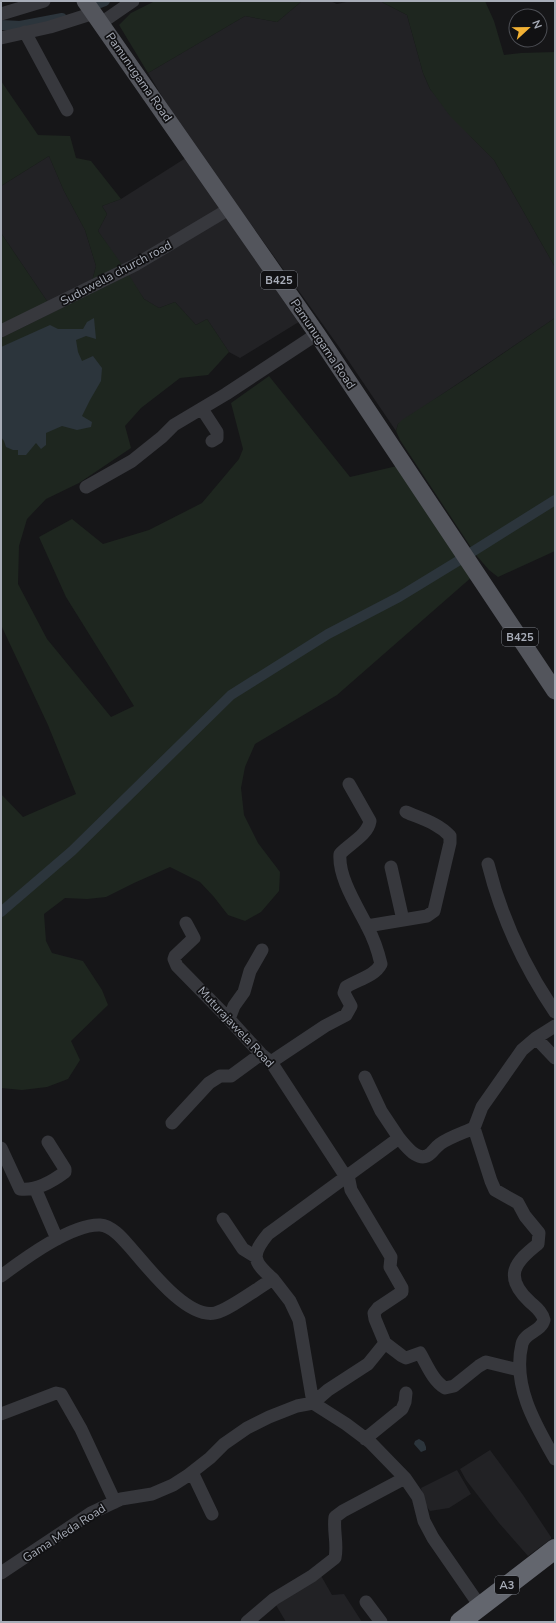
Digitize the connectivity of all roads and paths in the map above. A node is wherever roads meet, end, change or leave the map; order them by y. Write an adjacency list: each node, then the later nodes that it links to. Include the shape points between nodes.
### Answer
1 (44, 1): 4 (street)
2 (133, 1): 3 (street)
3 (93, 12): 5 (street); 8 (main road, Pamunugama Road / B425)
4 (1, 14)
5 (25, 32): 6 (street); 7 (street)
6 (1, 38)
7 (67, 110)
8 (230, 209): 9 (street, Suduwella church road, via 136,265); 10 (main road, Pamunugama Road / B425)
9 (1, 331)
10 (317, 334): 11 (street); 14 (main road, Pamunugama Road / B425, via 469,563)
11 (202, 409): 12 (street, via 217,432 217,438); 13 (street, via 174,425 132,460)
12 (212, 441)
13 (86, 487)
14 (552, 680)
15 (348, 784): 21 (street, via 370,820 369,826 340,854 340,862 344,878)
16 (406, 812): 19 (street, via 431,822 444,830 450,839 434,911 427,916)
17 (488, 864): 23 (street, via 506,918 526,963)
18 (392, 867): 19 (street)
19 (403, 920): 21 (street)
20 (186, 924): 24 (street, Muturajawela Road, via 194,938 175,956 177,966)
21 (367, 926): 27 (street, via 380,964 370,975 346,986 344,993 351,1006 350,1010 346,1015)
22 (262, 950): 24 (street)
23 (555, 1012)
24 (229, 1019): 27 (street, Muturajawela Road)
25 (555, 1026): 26 (street)
26 (536, 1038): 28 (street); 31 (street, via 522,1050 482,1106)
27 (266, 1058): 30 (street, via 231,1076 220,1076 209,1083); 35 (street, Muturajawela Road)
28 (555, 1058)
29 (365, 1077): 32 (street, via 381,1111)
30 (172, 1123)
31 (474, 1128): 32 (street, via 445,1141 431,1154 421,1157 414,1154); 43 (street, via 490,1181 496,1190 518,1203 539,1233 538,1244 516,1264 514,1272 518,1287 540,1311 544,1320 540,1327 522,1342)
32 (399, 1138): 35 (street)
33 (48, 1142): 36 (street, via 65,1172)
34 (1, 1148): 36 (street, via 20,1189)
35 (347, 1176): 39 (street, via 268,1234 258,1246); 42 (street, Muturajawela Road, via 351,1190 391,1257 390,1267 402,1288 402,1292 374,1313)
36 (34, 1188): 38 (street)
37 (223, 1219): 39 (street, via 243,1249)
38 (57, 1239): 40 (street); 41 (street, via 90,1226 102,1225 120,1236 186,1305 208,1314 225,1309)
39 (256, 1257): 41 (street, via 264,1272)
40 (1, 1276)
41 (272, 1279): 45 (street, via 290,1301 299,1320)
42 (385, 1343): 43 (street, via 406,1358 420,1353 434,1377 445,1388 454,1386 486,1362); 45 (street, via 368,1364 328,1390)
43 (519, 1370): 48 (street, via 525,1399)
44 (406, 1393): 47 (street, via 402,1409)
45 (313, 1404): 47 (street); 49 (street, Gama Meda Road, via 298,1406 247,1428)
46 (1, 1414): 51 (street, via 56,1393 61,1394)
47 (365, 1439): 50 (street)
48 (555, 1459)
49 (192, 1472): 51 (street, Gama Meda Road, via 173,1485 152,1494); 52 (street)
50 (405, 1478): 57 (street, via 418,1497 424,1520 433,1538); 58 (street, via 343,1511 335,1518 335,1558 312,1576 274,1599)
51 (115, 1502): 55 (street, Gama Meda Road, via 91,1513)
52 (212, 1514)
53 (555, 1549): 57 (highway, A3)
54 (555, 1560): 57 (highway, A3)
55 (1, 1573)
56 (366, 1602): 59 (street)
57 (478, 1614): 60 (highway, A3)
58 (255, 1620)
59 (381, 1622)
60 (460, 1622)

